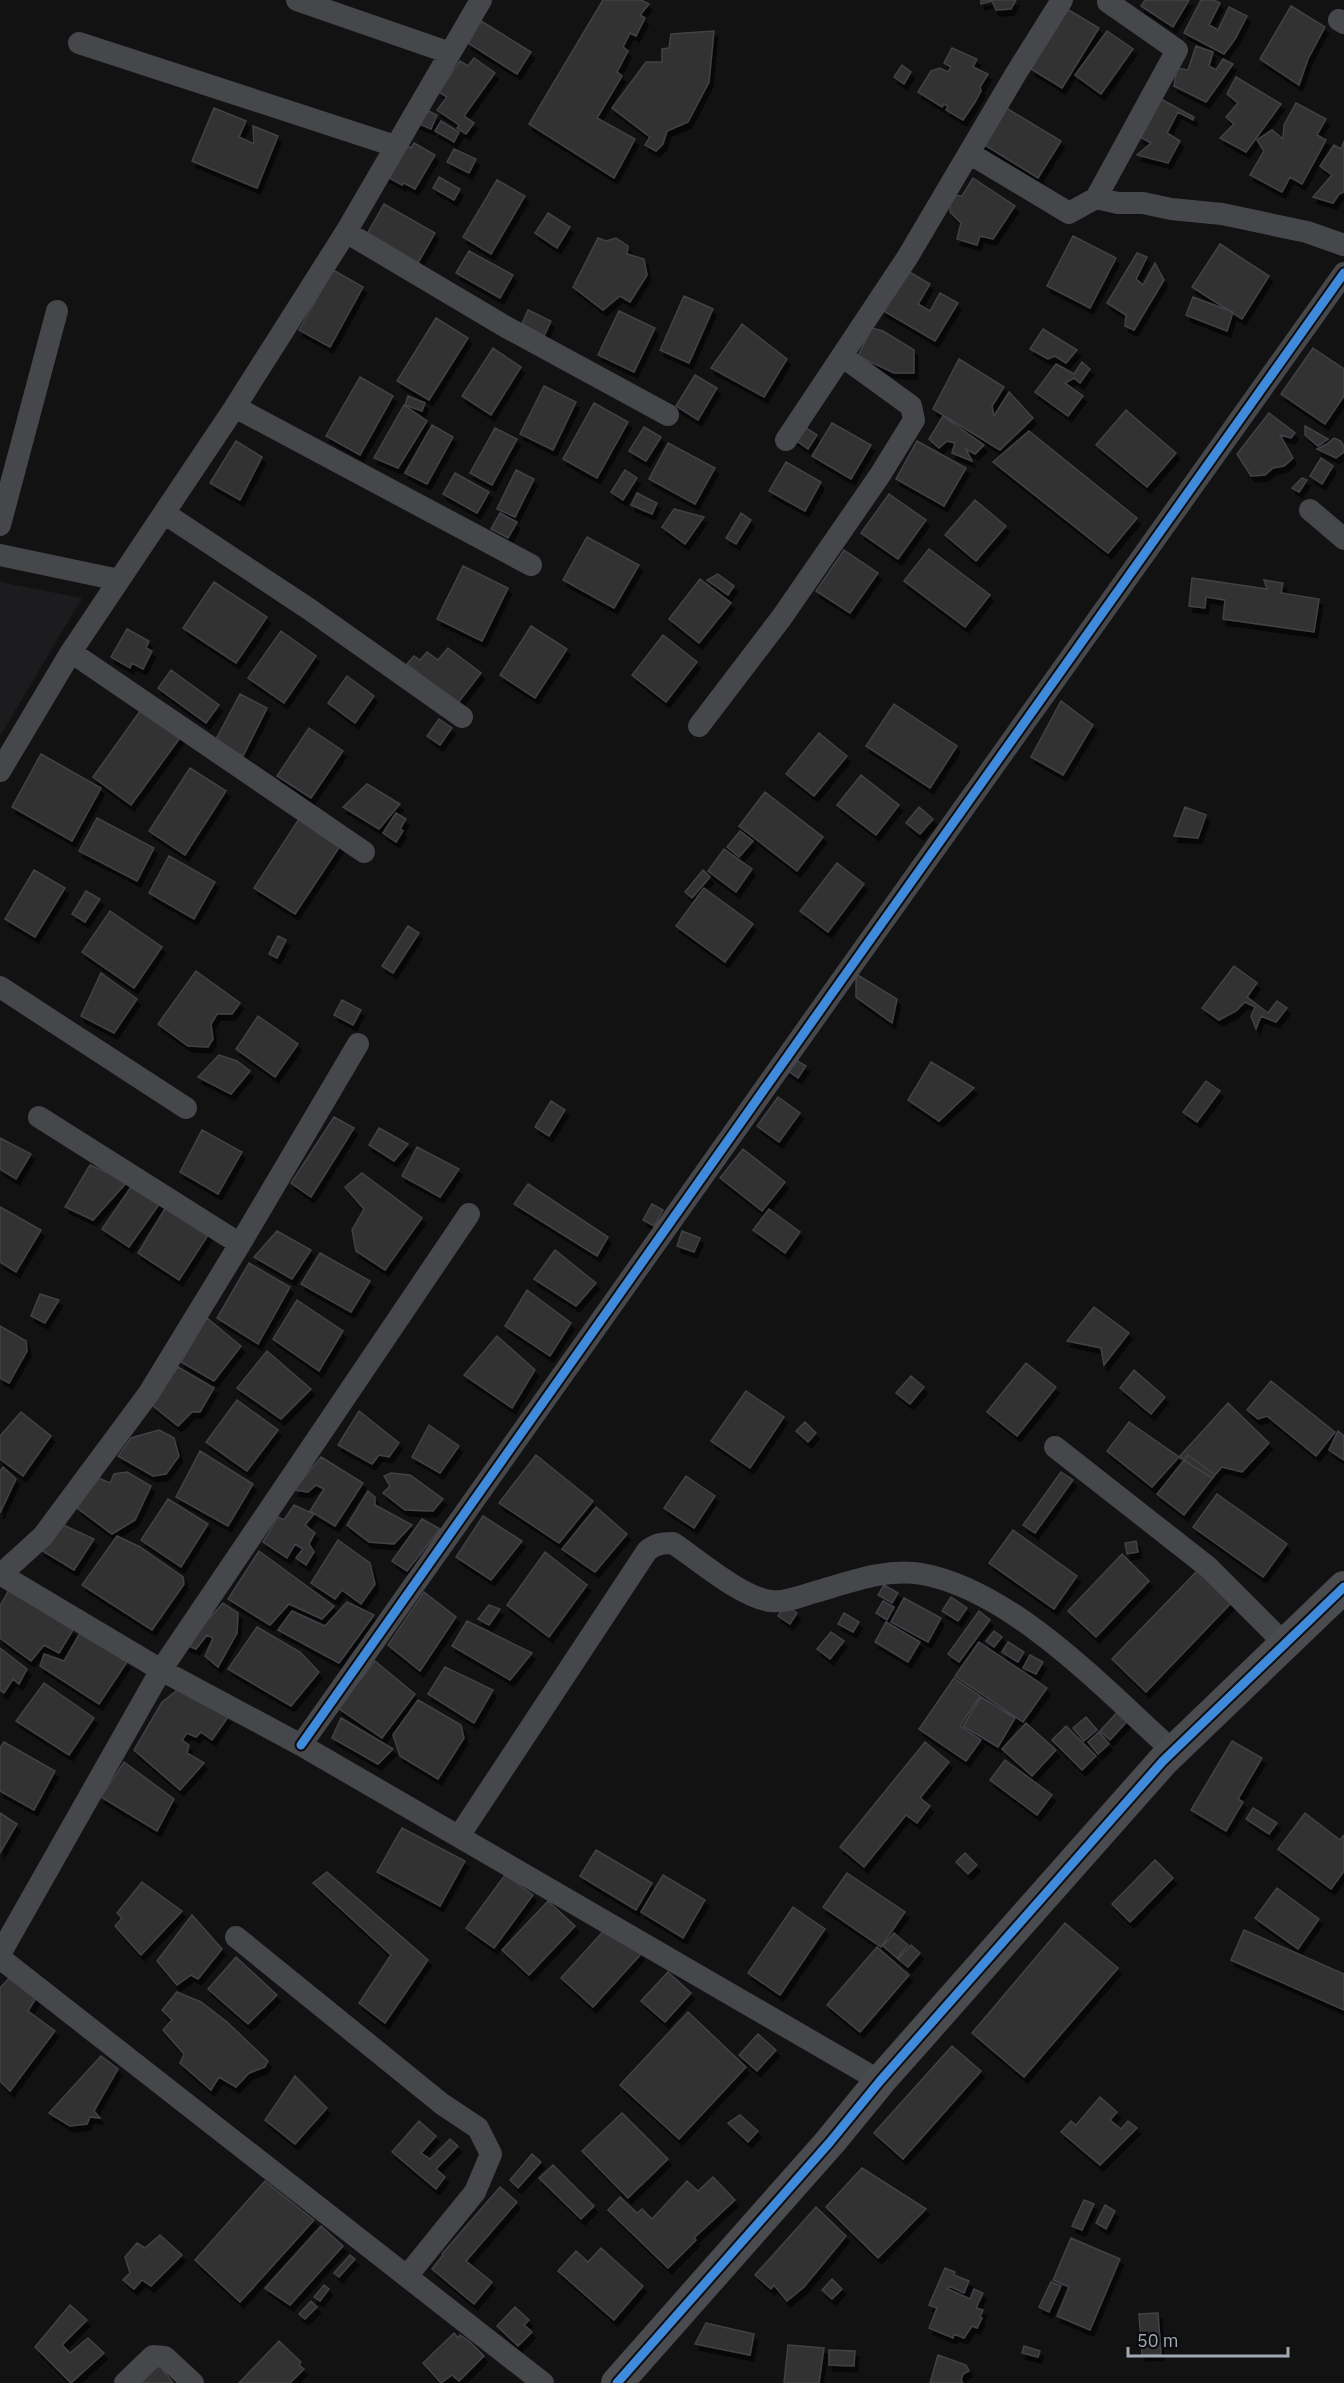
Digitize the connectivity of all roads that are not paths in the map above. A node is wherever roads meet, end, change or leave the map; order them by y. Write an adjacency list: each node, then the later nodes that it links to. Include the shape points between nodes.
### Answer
1 (297, 0): 6 (street)
2 (482, 0): 6 (street)
3 (1062, 0): 8 (street)
4 (1108, 2): 9 (street, via 1177,50)
5 (79, 43): 7 (street)
6 (450, 52): 7 (street)
7 (395, 146): 10 (street)
8 (969, 153): 9 (street, via 1069,213); 14 (street, via 907,258)
9 (1096, 198): 11 (street, via 1222,214 1307,232)
10 (346, 232): 15 (street); 16 (street, via 506,327)
11 (1344, 245)
12 (1344, 273): 41 (street)
13 (57, 311): 20 (street)
14 (842, 356): 17 (street); 27 (street, via 911,406 914,420 782,617)
15 (235, 407): 19 (street); 23 (street)
16 (668, 415)
17 (786, 440)
18 (1310, 510): 21 (street)
19 (164, 513): 24 (street); 26 (street)
20 (0, 525)
21 (1344, 539)
22 (0, 555): 24 (street)
23 (531, 565)
24 (119, 580): 25 (street)
25 (71, 652): 28 (street); 29 (street)
26 (462, 717)
27 (699, 726)
28 (0, 771)
29 (364, 852)
30 (0, 987): 32 (street)
31 (358, 1044): 35 (street)
32 (186, 1108)
33 (39, 1118): 35 (street)
34 (469, 1214): 40 (street)
35 (240, 1244): 37 (street, via 149,1393 44,1536)
36 (1055, 1447): 39 (street, via 1208,1568)
37 (0, 1574): 40 (street)
38 (1344, 1587): 39 (street)
39 (1284, 1643): 42 (street)
40 (161, 1670): 41 (street); 45 (street)
41 (302, 1745): 43 (street)
42 (1173, 1751): 43 (street, via 1047,1637 995,1603 947,1581 895,1572 864,1577 796,1598 769,1601 744,1591 673,1543 663,1543 646,1551); 46 (street)
43 (459, 1836): 46 (street)
44 (236, 1937): 47 (street, via 442,2104 478,2128 490,2154 475,2192)
45 (0, 1956): 47 (street)
46 (880, 2080): 51 (street)
47 (407, 2276): 50 (street)
48 (125, 2383): 49 (street, via 153,2356 165,2357)
49 (193, 2383)
50 (543, 2383)
51 (617, 2383)

